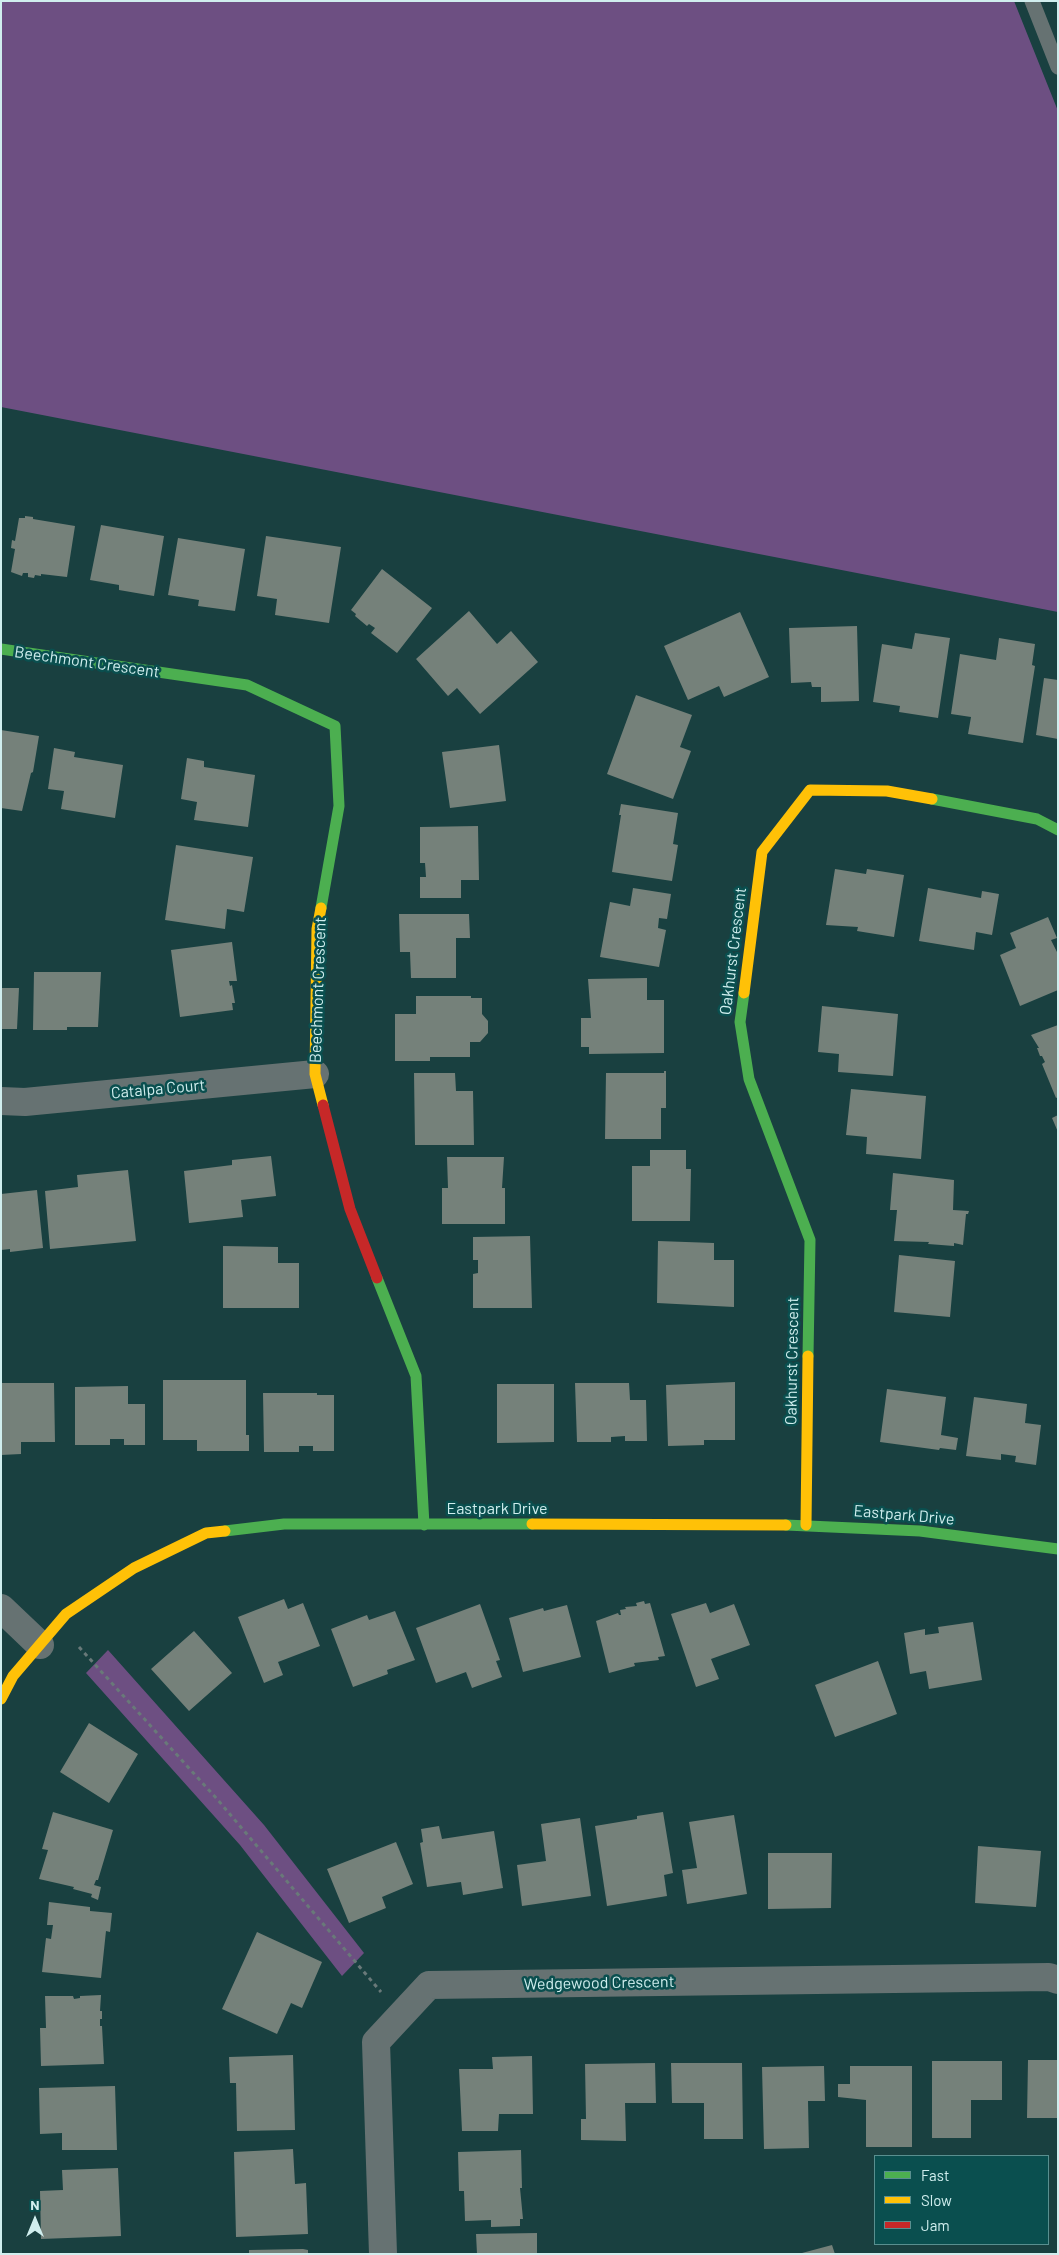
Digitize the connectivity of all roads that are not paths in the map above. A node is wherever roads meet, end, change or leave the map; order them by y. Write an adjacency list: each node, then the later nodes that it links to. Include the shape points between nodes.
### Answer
1 (1032, 1): 2 (lane)
2 (1058, 67)
3 (1, 649): 5 (street, Beechmont Crescent, via 247,686 336,726 339,806 317,929)
4 (1058, 830): 7 (street, Oakhurst Crescent, via 1037,819 887,791 810,790 762,852 740,1022 749,1079 810,1240)
5 (315, 1074): 6 (street, Catalpa Court, via 25,1102); 8 (street, Beechmont Crescent, via 350,1209 416,1376)
6 (1, 1101)
7 (806, 1524): 8 (street, Eastpark Drive); 9 (street, Eastpark Drive, via 920,1531)
8 (424, 1525): 11 (street, Eastpark Drive, via 284,1524 206,1533 134,1568 66,1614)
9 (1058, 1549)
10 (1, 1608): 11 (street)
11 (40, 1645): 12 (street, Eastpark Drive, via 14,1676)
12 (1, 1699)
13 (1058, 1980): 14 (street, Wedgewood Crescent, via 1049,1977 428,1985 376,2042)
14 (383, 2254)

